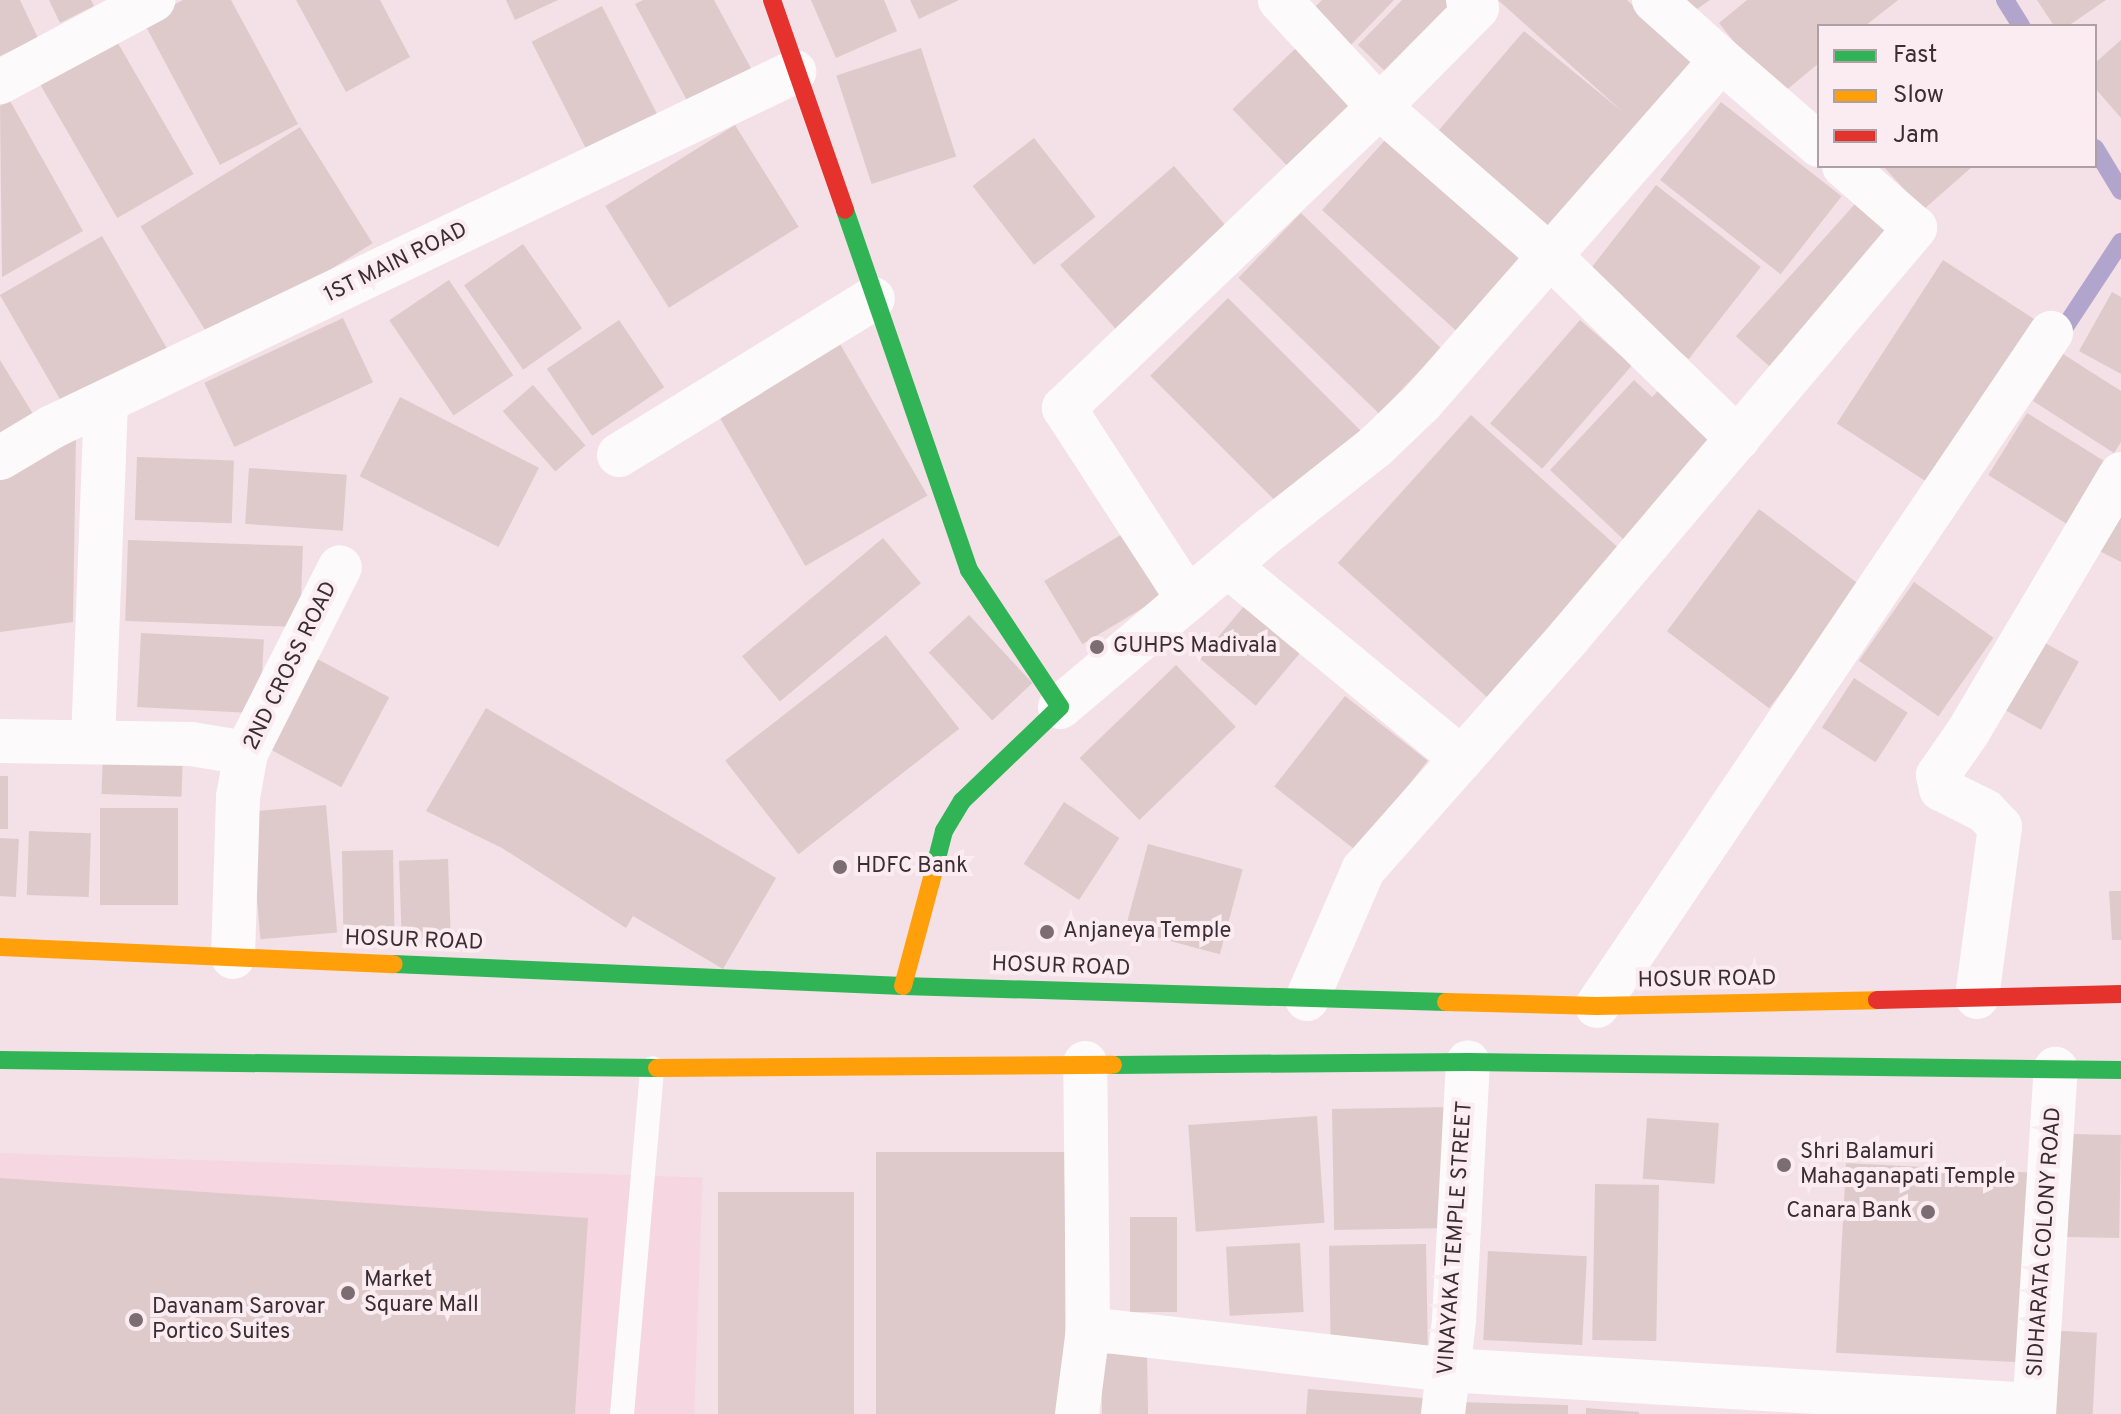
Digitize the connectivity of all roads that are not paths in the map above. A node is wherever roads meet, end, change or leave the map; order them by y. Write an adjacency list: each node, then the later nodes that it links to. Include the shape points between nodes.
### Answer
1 (153, 0): 8 (street)
2 (772, 0): 7 (main road)
3 (1280, 0): 9 (street)
4 (1468, 0): 9 (street, via 1477,8)
5 (1654, 0): 6 (street)
6 (1721, 60): 10 (street); 12 (street)
7 (794, 72): 13 (main road); 15 (street, 1ST MAIN ROAD)
8 (0, 82)
9 (1379, 107): 12 (street); 22 (street, via 1064,408)
10 (1817, 143)
11 (1846, 168): 16 (street, via 1915,228)
12 (1550, 256): 16 (street); 20 (street, via 1422,402 1375,447)
13 (873, 299): 17 (street); 23 (main road, via 969,570)
14 (2051, 333): 34 (street)
15 (106, 402): 18 (street, 1ST MAIN ROAD); 25 (street)
16 (1738, 439): 27 (street)
17 (619, 455)
18 (0, 458)
19 (2121, 474): 32 (street, via 1938,775 1941,789 1985,811 2000,827)
20 (1228, 566): 22 (street); 27 (street)
21 (340, 567): 26 (street, 2ND CROSS ROAD)
22 (1188, 599): 23 (street)
23 (1060, 707): 30 (main road, via 962,801 944,831)
24 (0, 741): 25 (street)
25 (93, 741): 26 (street, via 191,744)
26 (246, 753): 29 (street, 2ND CROSS ROAD, via 238,797)
27 (1462, 759): 33 (street, via 1363,870)
28 (0, 947): 29 (main road, HOSUR ROAD)
29 (233, 957): 30 (main road, HOSUR ROAD)
30 (903, 986): 33 (main road, HOSUR ROAD)
31 (2121, 994): 32 (main road, HOSUR ROAD)
32 (1977, 997): 34 (main road, HOSUR ROAD)
33 (1307, 999): 34 (main road, HOSUR ROAD)
34 (1597, 1006)
35 (0, 1060): 38 (main road)
36 (1468, 1062): 37 (main road); 39 (main road); 42 (street, VINAYAKA TEMPLE STREET)
37 (1085, 1063): 38 (main road); 41 (street)
38 (652, 1068): 44 (lane)
39 (2056, 1069): 40 (main road); 43 (street, SIDHARATA COLONY ROAD)
40 (2121, 1070)
41 (1088, 1329): 42 (street); 45 (street)
42 (1448, 1370): 43 (street); 46 (street, VINAYAKA TEMPLE STREET)
43 (2034, 1410)
44 (622, 1414)
45 (1077, 1414)
46 (1443, 1414)

